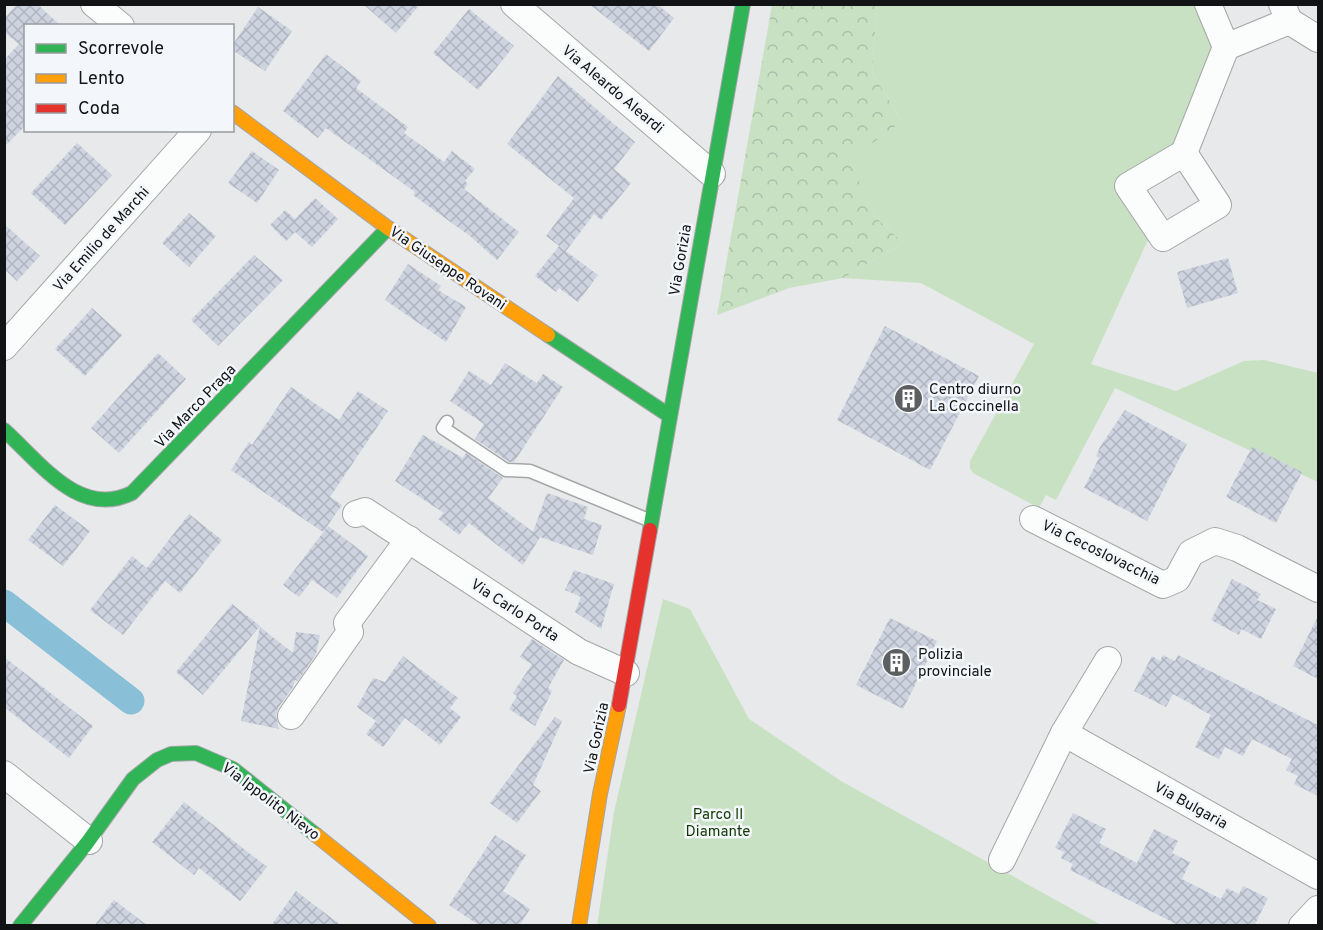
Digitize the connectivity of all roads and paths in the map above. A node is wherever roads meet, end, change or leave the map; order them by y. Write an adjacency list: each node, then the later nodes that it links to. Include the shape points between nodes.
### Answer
1 (94, 4): 6 (street)
2 (514, 4): 12 (street, Via Aleardo Aleardi)
3 (743, 4): 12 (street, Via Gorizia)
4 (1208, 4): 8 (street)
5 (1285, 13): 7 (street); 8 (street)
6 (119, 24)
7 (1318, 39)
8 (1226, 47): 11 (street)
9 (234, 113): 13 (street, Via Giuseppe Rovani)
10 (196, 132): 14 (street, Via Emilio de Marchi)
11 (1184, 153)
12 (712, 174): 15 (street, Via Gorizia)
13 (388, 228): 15 (street, Via Giuseppe Rovani); 17 (street, Via Marco Praga, via 138,490 123,499 89,499)
14 (4, 347)
15 (670, 416): 20 (street, Via Gorizia)
16 (447, 422): 20 (lane, via 443,428 506,470 530,471)
17 (4, 430)
18 (356, 514): 21 (street, Via Carlo Porta, via 365,511)
19 (1033, 519): 22 (street, Via Cecoslovacchia, via 1163,585 1177,579 1191,553 1215,541)
20 (652, 521): 24 (street, Via Gorizia)
21 (409, 540): 24 (street, Via Carlo Porta, via 579,652); 25 (street, via 347,623 350,632)
22 (1318, 589)
23 (1108, 660): 26 (street)
24 (626, 673): 34 (street, Via Gorizia, via 600,794)
25 (291, 716)
26 (1064, 733): 29 (street); 30 (street, Via Bulgaria)
27 (4, 774): 28 (street)
28 (89, 841): 32 (street, Via Ippolito Nievo); 33 (street, Via Ippolito Nievo, via 150,764 173,753 206,756 233,769)
29 (1002, 860)
30 (1318, 876)
31 (1318, 909): 35 (street)
32 (20, 926)
33 (429, 926)
34 (579, 926)
35 (1302, 926)

